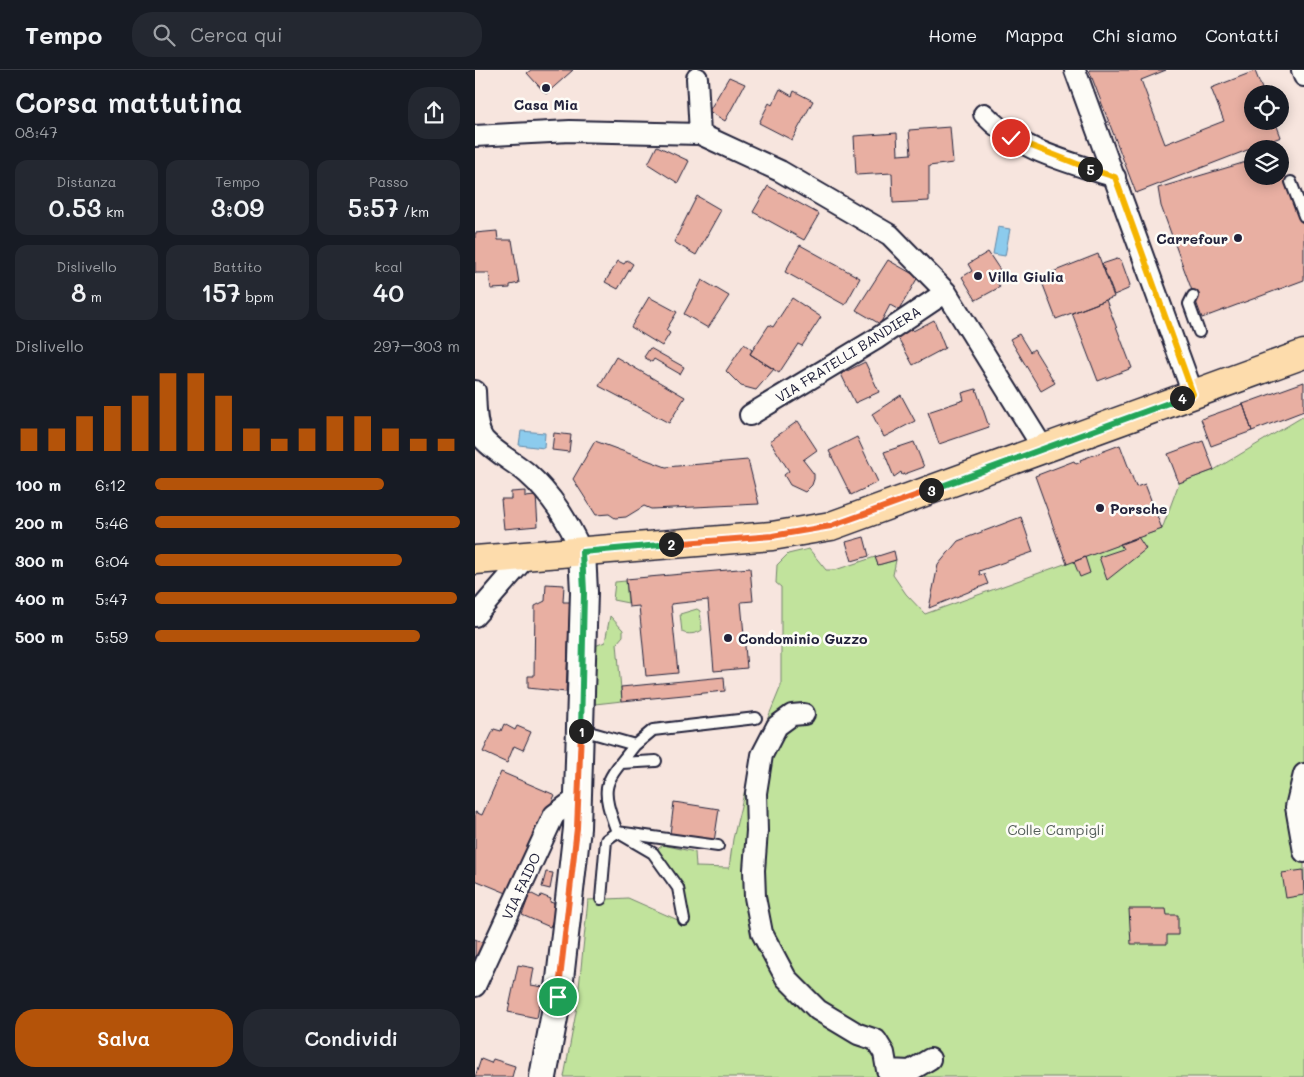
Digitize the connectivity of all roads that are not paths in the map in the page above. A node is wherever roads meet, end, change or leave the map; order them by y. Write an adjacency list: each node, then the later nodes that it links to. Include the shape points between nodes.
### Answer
1 (1075, 70): 8 (street)
2 (1302, 70): 3 (street)
3 (1304, 76)
4 (697, 78): 6 (street)
5 (983, 114): 8 (street, via 1011,138)
6 (700, 134): 7 (street, via 570,131); 11 (street, via 780,171 890,235)
7 (475, 136)
8 (1115, 177): 16 (street)
9 (1291, 182): 10 (lane)
10 (1304, 216)
11 (946, 292): 17 (street, VIA FRATELLI BANDIERA); 18 (street)
12 (1193, 296): 13 (lane, via 1189,304)
13 (1199, 332)
14 (1304, 354): 16 (main road)
15 (475, 391): 19 (street, via 478,426 484,440 553,498)
16 (1193, 394): 18 (main road)
17 (750, 415)
18 (1043, 448): 19 (main road, via 831,526 772,536)
19 (582, 552): 20 (main road); 30 (street)
20 (526, 557): 21 (main road); 22 (street)
21 (475, 560)
22 (475, 616)
23 (804, 714): 37 (street, via 792,715 777,726 762,755 755,793 754,870 762,933 786,978 818,1010 858,1034 876,1040 884,1054 887,1070 910,1071)
24 (756, 718): 26 (lane, via 653,730)
25 (589, 732): 26 (lane)
26 (635, 745): 28 (lane)
27 (656, 761): 28 (lane)
28 (621, 763): 31 (lane, via 608,778 606,802)
29 (1304, 774): 33 (street, via 1296,807)
30 (580, 796): 36 (street, VIA FAIDO, via 554,815); 38 (street, via 558,997)
31 (617, 832): 32 (lane); 34 (lane, via 606,840); 35 (lane, via 653,854 678,888)
32 (717, 846)
33 (1304, 852)
34 (601, 899)
35 (684, 920)
36 (475, 986)
37 (930, 1059)
38 (543, 1077)

